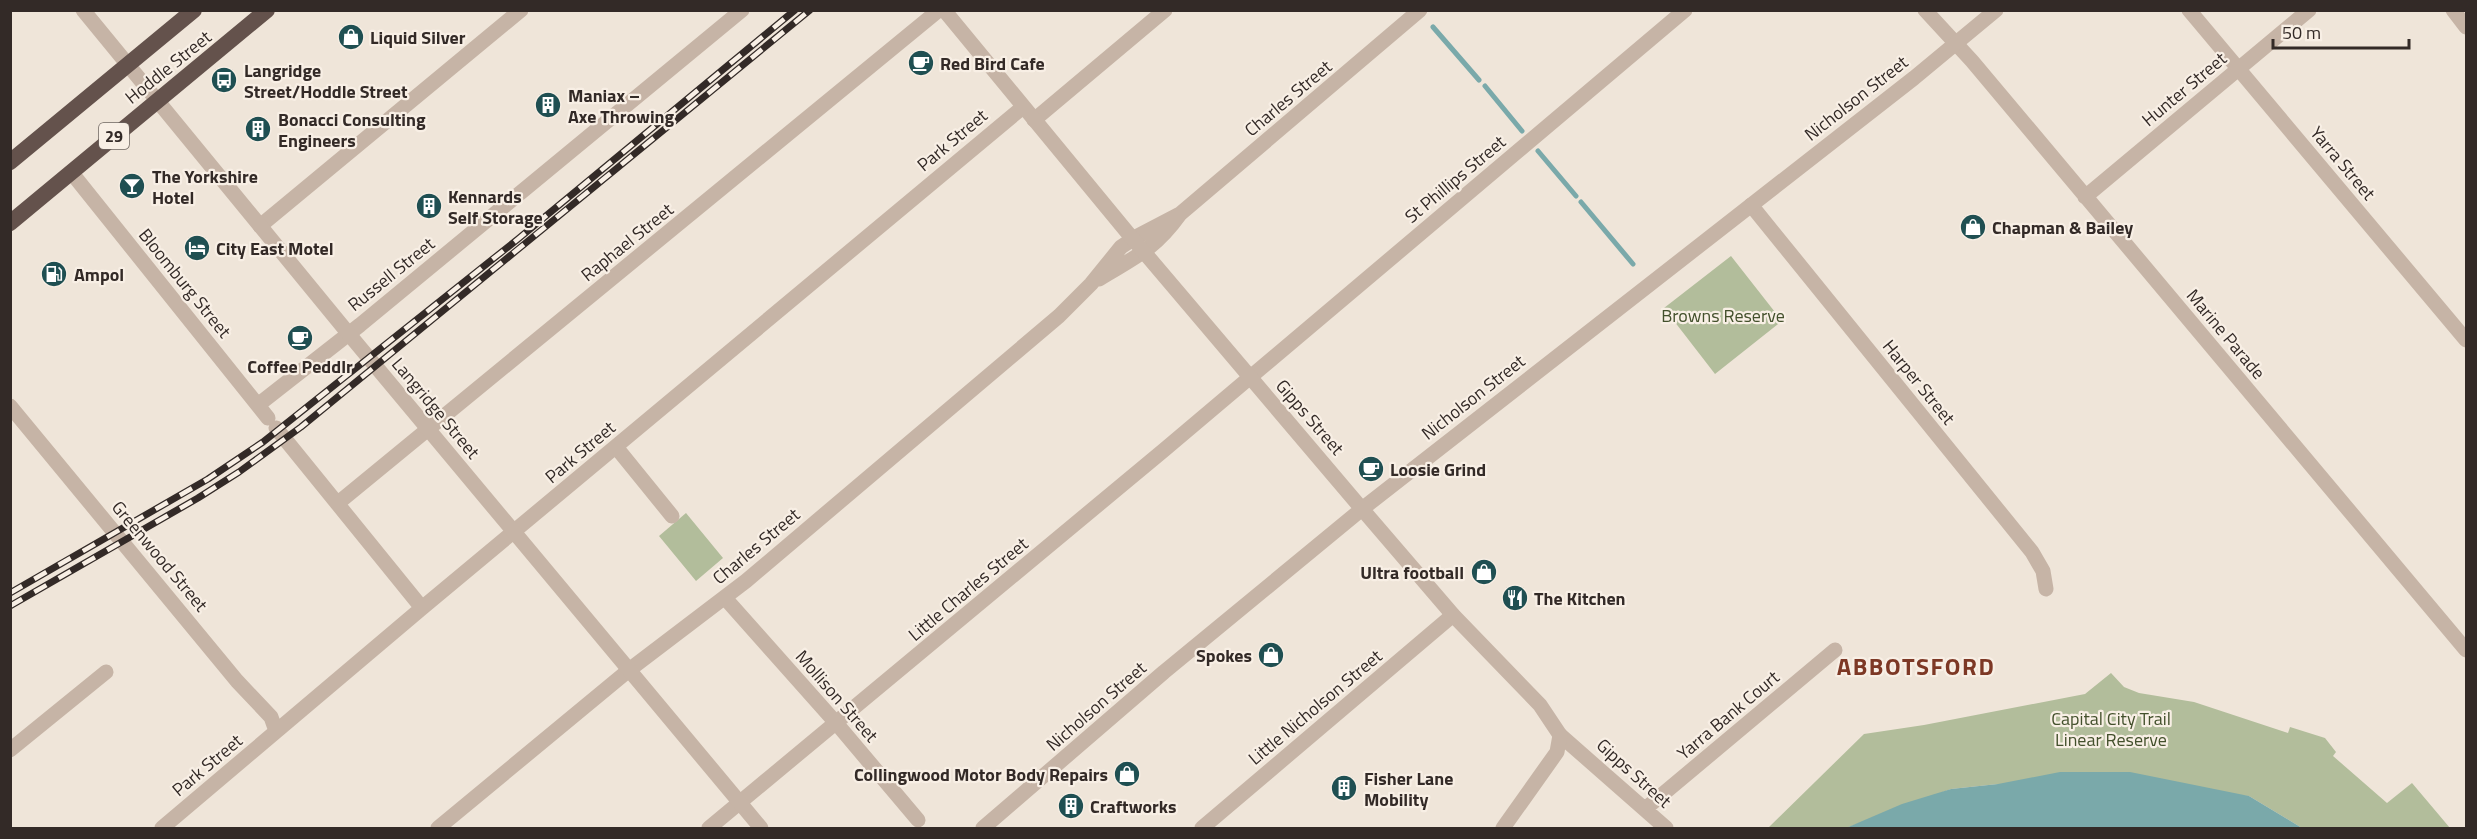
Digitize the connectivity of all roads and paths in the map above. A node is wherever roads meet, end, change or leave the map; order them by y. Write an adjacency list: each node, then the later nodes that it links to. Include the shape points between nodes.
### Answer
1 (83, 10): 17 (street, Langridge Street)
2 (194, 10): 17 (highway, Hoddle Street / 29)
3 (267, 10): 19 (highway, Hoddle Street / 29)
4 (521, 10): 28 (street)
5 (742, 10): 32 (street, Russell Street)
6 (941, 10): 20 (street, Gipps Street); 37 (street, Raphael Street)
7 (1165, 10): 21 (street)
8 (1420, 10): 26 (street, Charles Street)
9 (1685, 10): 34 (street, St Phillips Street)
10 (1925, 10): 16 (street, Marine Parade)
11 (1996, 10): 16 (street, Nicholson Street)
12 (2189, 10): 18 (street, Yarra Street)
13 (2309, 10): 18 (street, Hunter Street)
14 (2453, 10): 15 (street)
15 (2466, 27)
16 (1957, 44): 24 (street, Marine Parade); 25 (street, Nicholson Street)
17 (128, 65): 19 (street, Langridge Street); 22 (highway, Hoddle Street / 29)
18 (2238, 69): 24 (street, Hunter Street); 33 (street, Yarra Street)
19 (157, 101): 23 (highway, Hoddle Street / 29); 28 (street, Langridge Street)
20 (1023, 107): 21 (street, Gipps Street); 38 (street, Park Street)
21 (1034, 120): 29 (street, Gipps Street)
22 (10, 162)
23 (71, 172): 27 (highway, Hoddle Street / 29); 35 (street, Bloomburg Street)
24 (2085, 197): 48 (street, Marine Parade)
25 (1751, 205): 40 (street, Nicholson Street); 43 (street, Harper Street, via 2032,552 2043,571)
26 (1180, 214): 29 (street, Charles Street); 30 (street, Charles Street)
27 (10, 223)
28 (260, 226): 32 (street, Langridge Street)
29 (1133, 239): 30 (street, Gipps Street); 31 (street, Charles Street, via 1115,252)
30 (1145, 253): 31 (street, Charles Street); 34 (street, Gipps Street)
31 (1092, 284): 44 (street, Charles Street)
32 (348, 333): 35 (street, Russell Street); 37 (street, Langridge Street)
33 (2466, 340)
34 (1250, 377): 40 (street, Gipps Street); 51 (street, Little Charles Street)
35 (256, 403): 39 (street, Bloomburg Street)
36 (10, 406): 52 (street, Greenwood Street, via 271,717)
37 (429, 430): 39 (street, Raphael Street); 42 (street, Langridge Street)
38 (616, 447): 41 (street); 42 (street, Park Street)
39 (338, 503): 45 (street, Bloomburg Street)
40 (1362, 509): 46 (street, Gipps Street); 62 (street, Nicholson Street)
41 (672, 516)
42 (513, 532): 45 (street, Park Street); 49 (street, Langridge Street)
43 (2046, 589)
44 (725, 598): 49 (street, Charles Street); 51 (street, Mollison Street)
45 (422, 608): 52 (street, Park Street)
46 (1453, 615): 53 (street, Gipps Street, via 1540,705); 63 (street, Little Nicholson Street)
47 (1835, 650): 56 (street, Yarra Bank Court)
48 (2466, 650)
49 (629, 670): 55 (street, Langridge Street); 59 (street, Charles Street)
50 (106, 672): 54 (street)
51 (837, 723): 55 (street, Little Charles Street); 57 (street, Mollison Street)
52 (276, 731): 58 (street, Park Street)
53 (1560, 735): 56 (street, Gipps Street); 64 (street, via 1557,752)
54 (10, 750)
55 (740, 803): 60 (street, Little Charles Street); 61 (street, Langridge Street)
56 (1645, 809): 65 (street, Gipps Street)
57 (918, 820)
58 (162, 828)
59 (438, 828)
60 (709, 828)
61 (761, 828)
62 (983, 828)
63 (1202, 828)
64 (1503, 828)
65 (1666, 828)

